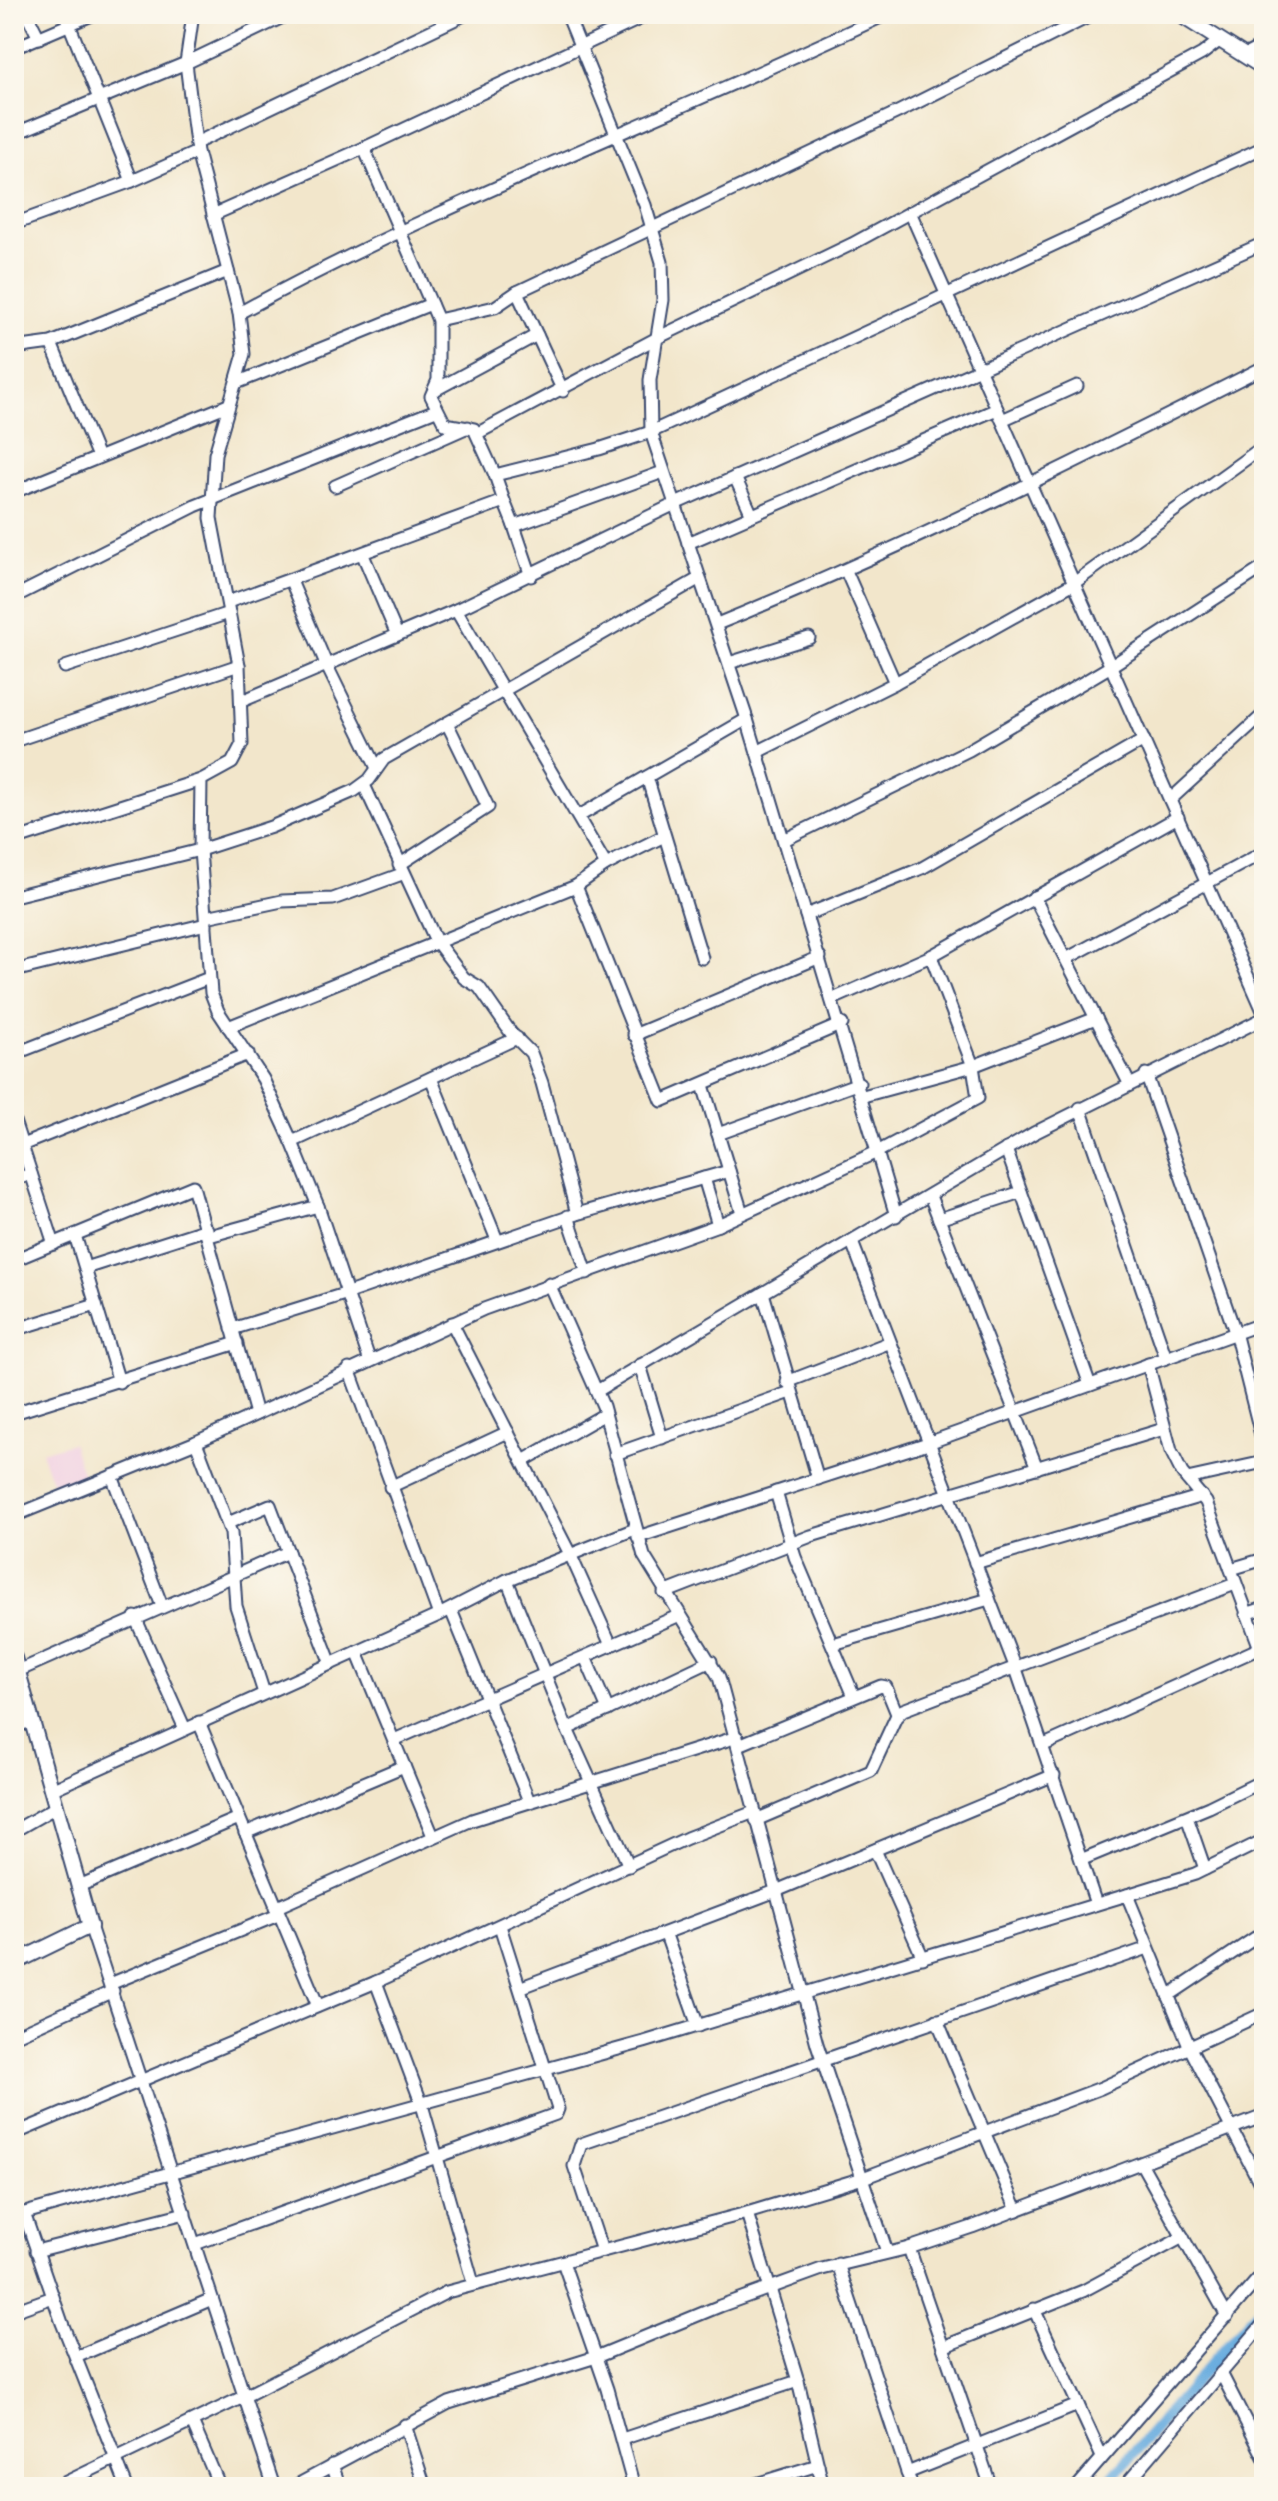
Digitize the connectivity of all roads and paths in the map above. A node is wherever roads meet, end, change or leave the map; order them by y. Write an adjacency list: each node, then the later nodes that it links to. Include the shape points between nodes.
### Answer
1 (27, 14): 12 (street)
2 (94, 14): 11 (street)
3 (193, 14): 18 (street)
4 (289, 14): 18 (street)
5 (466, 14): 24 (street)
6 (567, 14): 15 (street)
7 (650, 14): 15 (street)
8 (887, 14): 22 (street)
9 (1094, 14): 30 (street)
10 (1179, 14): 13 (street)
11 (67, 19): 12 (street); 20 (street)
12 (39, 38): 16 (street)
13 (1219, 41): 17 (street); 27 (street)
14 (1264, 45): 17 (street)
15 (579, 47): 22 (street); 25 (street)
16 (14, 48)
17 (1243, 56): 19 (street)
18 (186, 63): 20 (street); 24 (street)
19 (1264, 68)
20 (101, 99): 21 (street); 26 (street)
21 (14, 134)
22 (617, 137): 30 (street); 31 (street)
23 (1264, 147): 35 (street)
24 (196, 148): 26 (street); 28 (street)
25 (364, 148): 28 (street); 31 (street)
26 (132, 181): 29 (street)
27 (910, 212): 35 (street); 40 (street)
28 (213, 215): 33 (street)
29 (14, 224)
30 (653, 228): 34 (street); 40 (street, via 664,279)
31 (399, 229): 36 (street); 37 (street)
32 (1264, 243): 44 (street)
33 (228, 271): 37 (street); 41 (street)
34 (517, 292): 38 (street, via 495,307); 39 (street)
35 (946, 295): 44 (street); 53 (street)
36 (431, 304): 38 (street); 45 (street)
37 (239, 313): 45 (street, via 244,354)
38 (438, 320): 47 (street)
39 (537, 335): 47 (street); 48 (street)
40 (657, 338): 48 (street); 53 (street, via 650,380)
41 (51, 343): 42 (street); 55 (street)
42 (14, 348)
43 (1264, 367): 59 (street)
44 (979, 368): 51 (street); 58 (street)
45 (239, 382): 49 (street)
46 (1077, 386): 51 (street)
47 (437, 389): 50 (street, via 431,395)
48 (563, 391): 52 (street)
49 (228, 405): 55 (street); 62 (street, via 215,454)
50 (436, 410): 52 (street, via 445,424); 62 (street)
51 (999, 415): 59 (street); 65 (street)
52 (473, 430): 57 (street); 60 (street)
53 (651, 432): 56 (street); 57 (street)
54 (1264, 446): 74 (street)
55 (98, 457): 61 (street)
56 (663, 472): 64 (street); 66 (street)
57 (495, 475): 63 (street)
58 (735, 477): 64 (street); 65 (street)
59 (1031, 485): 70 (street); 74 (street)
60 (335, 486)
61 (14, 492)
62 (211, 499): 75 (street); 76 (street)
63 (504, 501): 66 (street); 68 (street)
64 (675, 504): 67 (street); 71 (street)
65 (752, 515): 67 (street)
66 (514, 526): 71 (street)
67 (688, 543): 72 (street)
68 (363, 555): 73 (street); 79 (street)
69 (1264, 567): 84 (street)
70 (846, 571): 78 (street); 86 (street)
71 (531, 576): 77 (street)
72 (700, 578): 78 (street); 87 (street)
73 (291, 581): 76 (street); 83 (street)
74 (1074, 583): 84 (street); 86 (street)
75 (14, 597)
76 (229, 608): 82 (street); 85 (street)
77 (456, 610): 79 (street); 87 (street)
78 (717, 624): 81 (street)
79 (397, 635): 83 (street)
80 (809, 638): 81 (street)
81 (729, 663): 89 (street)
82 (239, 665): 88 (street); 93 (street)
83 (327, 666): 88 (street); 95 (street)
84 (1111, 666): 92 (street); 104 (street, via 969,750)
85 (65, 667)
86 (895, 683): 94 (street)
87 (503, 691): 91 (street); 100 (street)
88 (242, 701): 97 (street, via 238,754 223,770)
89 (747, 719): 94 (street); 96 (street)
90 (1262, 719): 99 (street)
91 (447, 723): 95 (street); 108 (street, via 488,807)
92 (1144, 740): 99 (street); 113 (street, via 913,872)
93 (14, 741)
94 (757, 752): 104 (street)
95 (377, 768): 98 (street)
96 (647, 777): 100 (street); 102 (street)
97 (201, 780): 103 (street); 105 (street)
98 (364, 785): 105 (street, via 271,827); 108 (street)
99 (1170, 800): 101 (street)
100 (579, 816): 107 (street)
101 (1178, 817): 109 (street); 112 (street)
102 (664, 836): 107 (street); 118 (street)
103 (14, 840)
104 (784, 840): 113 (street)
105 (200, 850): 111 (street); 114 (street)
106 (1264, 852): 109 (street)
107 (606, 865): 110 (street)
108 (401, 869): 114 (street, via 333,899 282,901); 115 (street)
109 (1209, 884): 119 (street); 123 (street)
110 (576, 886): 115 (street); 127 (street)
111 (14, 896)
112 (1034, 897): 116 (street); 119 (street)
113 (806, 915): 117 (street)
114 (206, 921): 120 (street); 121 (street)
115 (436, 941): 126 (street); 128 (street)
116 (931, 956): 122 (street); 131 (street)
117 (820, 957): 122 (street); 127 (street)
118 (702, 958)
119 (1066, 959): 124 (street)
120 (14, 971)
121 (209, 978): 126 (street, via 214,1002); 129 (street)
122 (833, 999): 125 (street)
123 (1264, 1016): 132 (street)
124 (1096, 1018): 131 (street); 135 (street)
125 (842, 1024): 134 (street); 136 (street)
126 (228, 1027): 130 (street)
127 (634, 1035): 136 (street, via 662,1101)
128 (517, 1038): 133 (street); 153 (street, via 537,1068)
129 (14, 1054)
130 (248, 1054): 141 (street); 142 (street)
131 (973, 1066): 137 (street); 144 (street, via 975,1101)
132 (1146, 1074): 135 (street); 173 (street)
133 (431, 1078): 141 (street); 159 (street)
134 (859, 1083): 137 (street); 140 (street)
135 (1129, 1083): 138 (street)
136 (703, 1085): 140 (street)
137 (863, 1096): 144 (street)
138 (1080, 1108): 143 (street); 176 (street)
139 (14, 1121): 142 (street)
140 (718, 1134): 145 (street)
141 (292, 1142): 151 (street)
142 (22, 1145): 146 (street)
143 (1006, 1149): 149 (street); 150 (street)
144 (877, 1152): 152 (street); 154 (street)
145 (729, 1171): 147 (street); 152 (street)
146 (31, 1174): 148 (street); 161 (street)
147 (704, 1178): 153 (street); 156 (street)
148 (14, 1180)
149 (1021, 1192): 155 (street); 182 (street)
150 (930, 1196): 154 (street); 155 (street)
151 (318, 1206): 157 (street); 166 (street)
152 (742, 1213): 156 (street)
153 (572, 1215): 159 (street); 164 (street)
154 (896, 1216): 160 (street)
155 (939, 1219): 185 (street)
156 (718, 1225): 164 (street)
157 (208, 1233): 158 (street, via 197,1190 189,1186); 163 (street); 171 (street)
158 (75, 1235): 161 (street); 163 (street)
159 (497, 1240): 166 (street)
160 (852, 1242): 167 (street); 175 (street)
161 (54, 1244): 162 (street)
162 (14, 1260)
163 (85, 1268): 168 (street)
164 (587, 1273): 165 (street)
165 (549, 1284): 169 (street); 184 (street)
166 (348, 1293): 171 (street); 177 (street)
167 (763, 1293): 179 (street); 183 (street)
168 (96, 1305): 172 (street); 181 (street)
169 (452, 1323): 177 (street); 190 (street)
170 (1264, 1323): 173 (street)
171 (232, 1329): 174 (street)
172 (14, 1330)
173 (1235, 1332): 176 (street); 194 (street)
174 (237, 1343): 181 (street); 187 (street)
175 (888, 1343): 183 (street); 193 (street)
176 (1166, 1358): 178 (street)
177 (369, 1359): 180 (street)
178 (1148, 1364): 182 (street); 189 (street)
179 (640, 1365): 184 (street); 191 (street)
180 (349, 1369): 187 (street); 202 (street)
181 (119, 1382): 186 (street)
182 (1090, 1385): 185 (street)
183 (789, 1387): 191 (street); 200 (street)
184 (597, 1391): 188 (street)
185 (1013, 1412): 193 (street); 198 (street)
186 (14, 1413)
187 (256, 1414): 192 (street)
188 (605, 1414): 195 (street); 196 (street)
189 (1164, 1429): 198 (street); 201 (street)
190 (508, 1432): 196 (street); 202 (street)
191 (662, 1438): 195 (street)
192 (196, 1442): 199 (street); 207 (street)
193 (928, 1443): 200 (street); 204 (street)
194 (1264, 1447)
195 (615, 1454): 208 (street)
196 (523, 1461): 211 (street)
197 (1264, 1462): 201 (street)
198 (1037, 1468): 204 (street)
199 (112, 1476): 206 (street); 220 (street)
200 (818, 1479): 203 (street)
201 (1187, 1479): 205 (street)
202 (390, 1487): 224 (street)
203 (776, 1492): 208 (street); 209 (street)
204 (949, 1496): 209 (street); 213 (street)
205 (1202, 1496): 213 (street); 214 (street)
206 (14, 1516)
207 (228, 1523): 210 (street, via 270,1505); 215 (street)
208 (636, 1533): 211 (street); 218 (street)
209 (790, 1544): 218 (street); 227 (street)
210 (288, 1552): 215 (street); 234 (street)
211 (570, 1554): 216 (street); 228 (street)
212 (1264, 1559): 214 (street)
213 (975, 1563): 219 (street)
214 (1231, 1569): 217 (street)
215 (234, 1576): 220 (street); 237 (street, via 236,1606)
216 (507, 1580): 222 (street); 236 (street)
217 (1235, 1584): 223 (street); 235 (street)
218 (664, 1593): 225 (street)
219 (989, 1599): 227 (street); 235 (street)
220 (162, 1606): 226 (street)
221 (1264, 1608): 223 (street)
222 (451, 1610): 224 (street); 239 (street)
223 (1246, 1614): 230 (street)
224 (439, 1615): 229 (street)
225 (680, 1615): 228 (street); 232 (street)
226 (135, 1617): 233 (street); 245 (street)
227 (833, 1644): 238 (street)
228 (611, 1645): 231 (street)
229 (357, 1652): 234 (street); 247 (street)
230 (1262, 1654): 249 (street)
231 (585, 1657): 236 (street); 240 (street)
232 (711, 1661): 240 (street); 248 (street)
233 (16, 1664): 242 (street)
234 (331, 1664): 237 (street)
235 (1015, 1666): 241 (street); 249 (street)
236 (545, 1675): 239 (street); 246 (street)
237 (264, 1693): 243 (street)
238 (854, 1696): 241 (street, via 884,1686); 248 (street)
239 (488, 1699): 247 (street); 255 (street)
240 (608, 1710): 246 (street)
241 (897, 1714): 257 (street, via 871,1771)
242 (31, 1720): 244 (street); 254 (street)
243 (199, 1722): 245 (street); 259 (street)
244 (14, 1728)
245 (185, 1729): 254 (street)
246 (567, 1729): 253 (street)
247 (394, 1740): 250 (street)
248 (738, 1741): 253 (street); 257 (street)
249 (1044, 1745): 251 (street)
250 (404, 1766): 261 (street); 262 (street)
251 (1054, 1775): 264 (street); 265 (street)
252 (1264, 1780): 258 (street)
253 (590, 1781): 255 (street); 266 (street)
254 (51, 1790): 256 (street)
255 (529, 1801): 262 (street)
256 (56, 1807): 260 (street); 268 (street)
257 (755, 1816): 266 (street); 269 (street)
258 (1187, 1817): 265 (street); 267 (street)
259 (239, 1818): 261 (street); 268 (street)
260 (14, 1831)
261 (245, 1833): 272 (street)
262 (433, 1836): 272 (street)
263 (1264, 1840): 267 (street)
264 (875, 1850): 269 (street); 278 (street)
265 (1083, 1859): 271 (street)
266 (629, 1866): 274 (street)
267 (1205, 1869): 270 (street)
268 (79, 1886): 273 (street)
269 (776, 1891): 276 (street); 283 (street)
270 (1127, 1895): 271 (street); 277 (street)
271 (1096, 1904): 278 (street)
272 (277, 1912): 281 (street); 285 (street)
273 (90, 1926): 279 (street); 281 (street)
274 (500, 1926): 280 (street); 282 (street)
275 (1264, 1932): 284 (street)
276 (666, 1935): 282 (street); 288 (street)
277 (1148, 1948): 284 (street); 287 (street)
278 (923, 1958): 283 (street)
279 (14, 1963)
280 (376, 1982): 285 (street); 294 (street)
281 (112, 1987): 289 (street); 293 (street)
282 (522, 1987): 292 (street)
283 (805, 1994): 288 (street); 291 (street)
284 (1168, 1996): 290 (street)
285 (318, 2006): 293 (street)
286 (1264, 2013): 290 (street)
287 (937, 2020): 291 (street); 297 (street)
288 (698, 2026): 292 (street)
289 (14, 2036)
290 (1190, 2048): 296 (street); 297 (street)
291 (822, 2058): 302 (street); 312 (street, via 581,2144 574,2166)
292 (546, 2068): 294 (street); 299 (street, via 556,2114)
293 (142, 2079): 298 (street); 301 (street)
294 (422, 2105): 299 (street); 301 (street)
295 (1264, 2116): 296 (street)
296 (1230, 2129): 300 (street); 303 (street)
297 (986, 2133): 302 (street); 304 (street)
298 (14, 2134)
299 (437, 2158): 309 (street); 317 (street)
300 (1141, 2163): 304 (street); 308 (street)
301 (172, 2173): 305 (street); 307 (street)
302 (863, 2178): 306 (street); 313 (street)
303 (1264, 2191)
304 (1017, 2210): 310 (street)
305 (185, 2213): 309 (street); 311 (street)
306 (747, 2213): 312 (street); 318 (street)
307 (19, 2214): 311 (street)
308 (1183, 2237): 321 (street, via 1083,2291); 323 (street)
309 (195, 2244): 320 (street)
310 (909, 2248): 313 (street); 325 (street)
311 (36, 2251): 319 (street)
312 (602, 2251): 314 (street)
313 (887, 2252): 315 (street)
314 (563, 2262): 317 (street); 327 (street)
315 (838, 2264): 318 (street); 341 (street)
316 (1264, 2272): 323 (street)
317 (473, 2283): 330 (street, via 435,2296)
318 (769, 2288): 327 (street); 329 (street)
319 (53, 2297): 322 (street); 326 (street)
320 (212, 2299): 326 (street); 330 (street)
321 (1034, 2309): 325 (street); 331 (street)
322 (14, 2311)
323 (1227, 2316): 336 (street)
324 (1264, 2323): 328 (street)
325 (943, 2347): 335 (street)
326 (76, 2357): 338 (street)
327 (596, 2357): 333 (street, via 466,2397); 334 (street)
328 (1221, 2373): 337 (street); 342 (street)
329 (798, 2381): 334 (street); 340 (street)
330 (243, 2397): 332 (street); 346 (street)
331 (1078, 2405): 335 (street); 336 (street)
332 (192, 2422): 338 (street); 345 (street)
333 (405, 2425): 339 (street); 349 (street)
334 (622, 2439): 350 (street)
335 (976, 2445): 341 (street); 354 (street)
336 (1102, 2457): 355 (street)
337 (1264, 2457)
338 (116, 2458): 343 (street); 344 (street)
339 (332, 2465): 347 (street); 348 (street)
340 (818, 2465): 351 (street); 352 (street)
341 (907, 2473): 353 (street)
342 (1130, 2484)
343 (56, 2487)
344 (127, 2487)
345 (220, 2487)
346 (274, 2487)
347 (293, 2487)
348 (340, 2487)
349 (425, 2487)
350 (634, 2487)
351 (746, 2487)
352 (823, 2487)
353 (912, 2487)
354 (991, 2487)
355 (1077, 2487)

